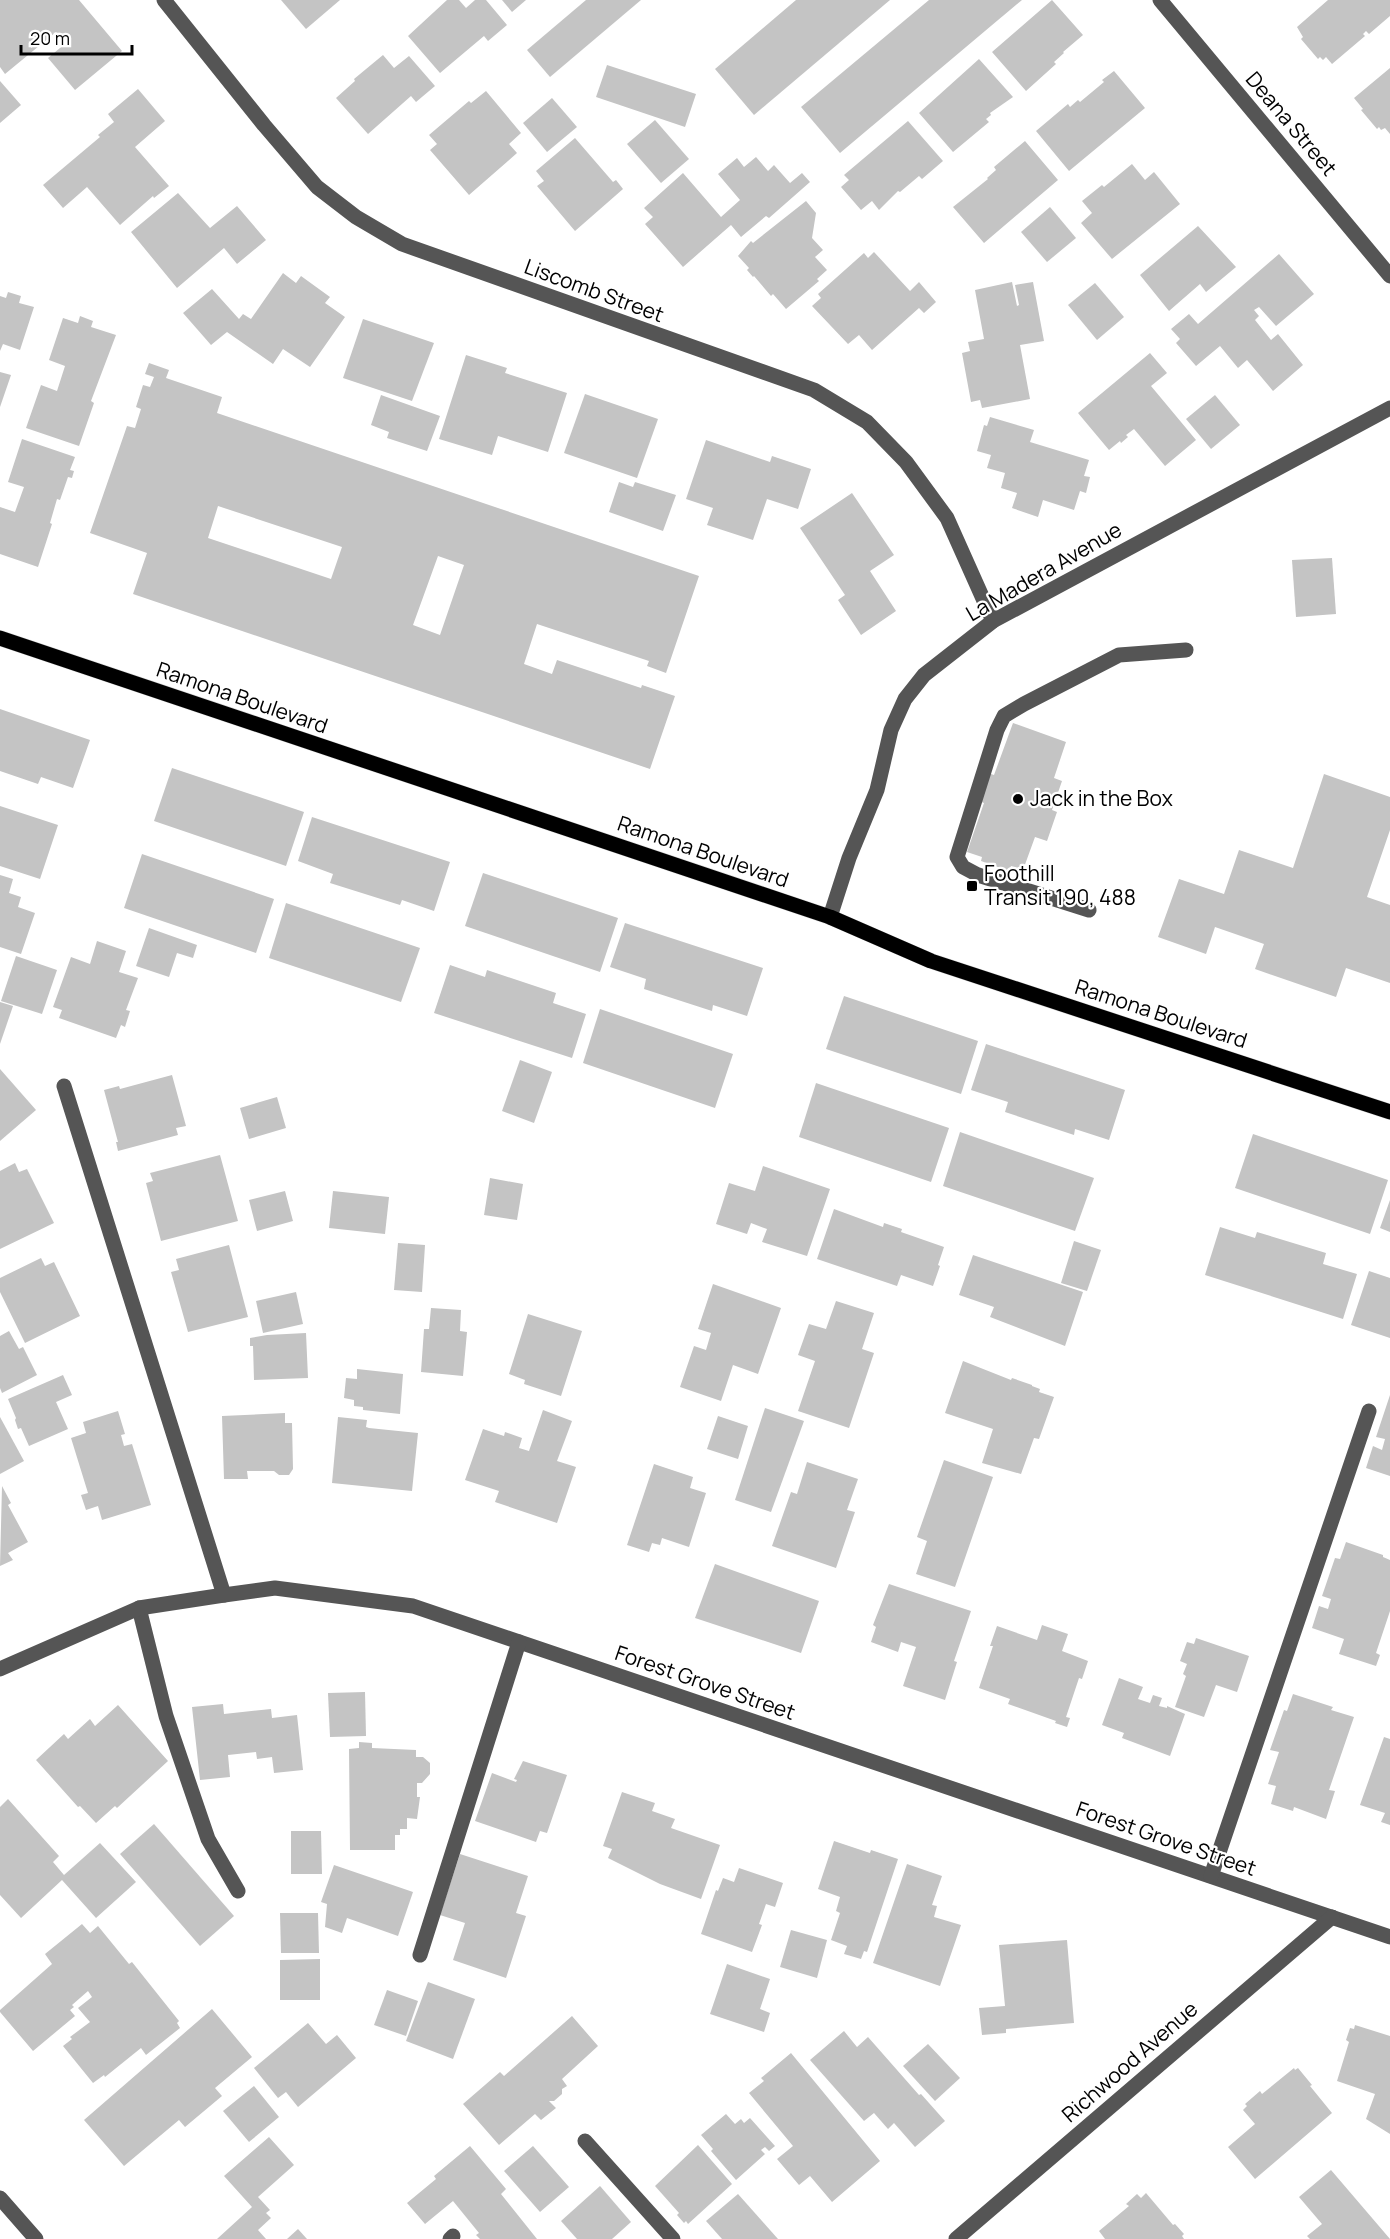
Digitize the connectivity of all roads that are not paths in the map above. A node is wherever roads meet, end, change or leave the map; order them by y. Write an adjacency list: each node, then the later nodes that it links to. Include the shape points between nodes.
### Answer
1 (164, 0): 5 (street, Liscomb Street, via 316,187 402,244 814,390 867,422 906,462 947,518)
2 (1160, 0): 3 (street, Deana Street)
3 (1390, 276)
4 (1390, 408): 5 (street, La Madera Avenue)
5 (993, 621): 9 (street, La Madera Avenue, via 924,675 905,699 891,730 877,790)
6 (0, 638): 9 (main road, Ramona Boulevard)
7 (1186, 650): 8 (street, via 1119,655 1024,704 1005,716 997,730 957,857 963,867 978,875)
8 (1089, 910)
9 (830, 917): 11 (main road, Ramona Boulevard, via 931,961)
10 (64, 1086): 13 (street)
11 (1390, 1112)
12 (1370, 1411): 17 (street)
13 (224, 1595): 14 (street, Forest Grove Street); 15 (street, Forest Grove Street, via 275,1588 414,1606)
14 (139, 1608): 16 (street, Forest Grove Street); 18 (street, via 166,1716 208,1839)
15 (519, 1642): 17 (street, Forest Grove Street); 21 (street)
16 (0, 1669)
17 (1211, 1876): 19 (street, Forest Grove Street)
18 (238, 1892)
19 (1332, 1917): 20 (street, Forest Grove Street); 26 (street, Richwood Avenue)
20 (1390, 1937)
21 (420, 1955)
22 (585, 2141): 25 (street)
23 (0, 2198): 24 (street)
24 (36, 2239)
25 (673, 2239)
26 (956, 2239)

